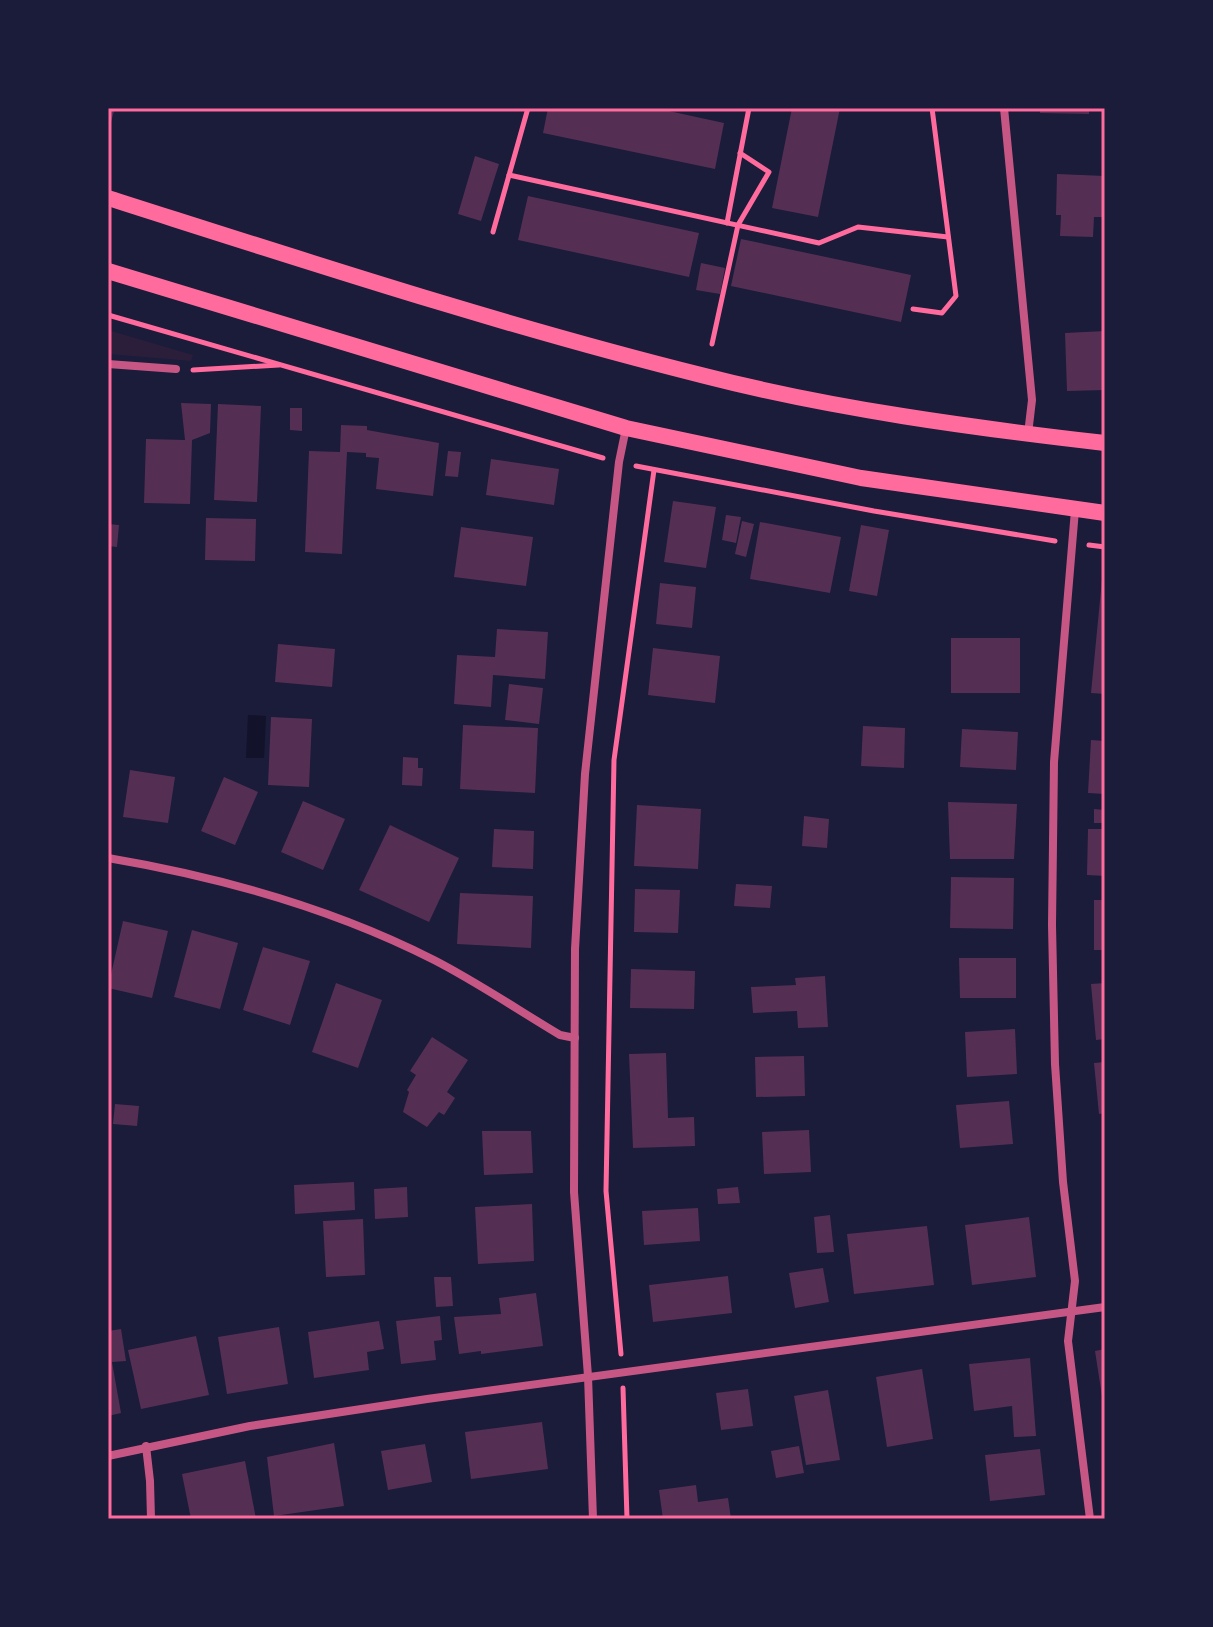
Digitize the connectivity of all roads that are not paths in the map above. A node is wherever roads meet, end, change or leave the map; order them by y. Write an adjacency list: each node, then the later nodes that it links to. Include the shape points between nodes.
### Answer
1 (1004, 108): 7 (street, via 1032,400)
2 (108, 198): 7 (main road, via 480,315 707,377)
3 (108, 271): 6 (main road)
4 (108, 364): 5 (street)
5 (176, 369)
6 (626, 428): 9 (main road, via 861,478); 12 (street, via 585,774)
7 (1028, 434): 8 (main road)
8 (1105, 443)
9 (1075, 510): 10 (main road); 14 (street, via 1054,762 1052,925 1055,1064 1075,1281)
10 (1105, 513)
11 (108, 858): 12 (street, via 252,889 342,918 435,960 560,1035)
12 (575, 1038): 15 (street, via 574,1192)
13 (1105, 1307): 14 (street)
14 (1073, 1311): 15 (street); 20 (street, via 1068,1341)
15 (588, 1376): 16 (street); 19 (street)
16 (146, 1446): 17 (street); 18 (street)
17 (108, 1456)
18 (151, 1519)
19 (593, 1519)
20 (1090, 1519)

